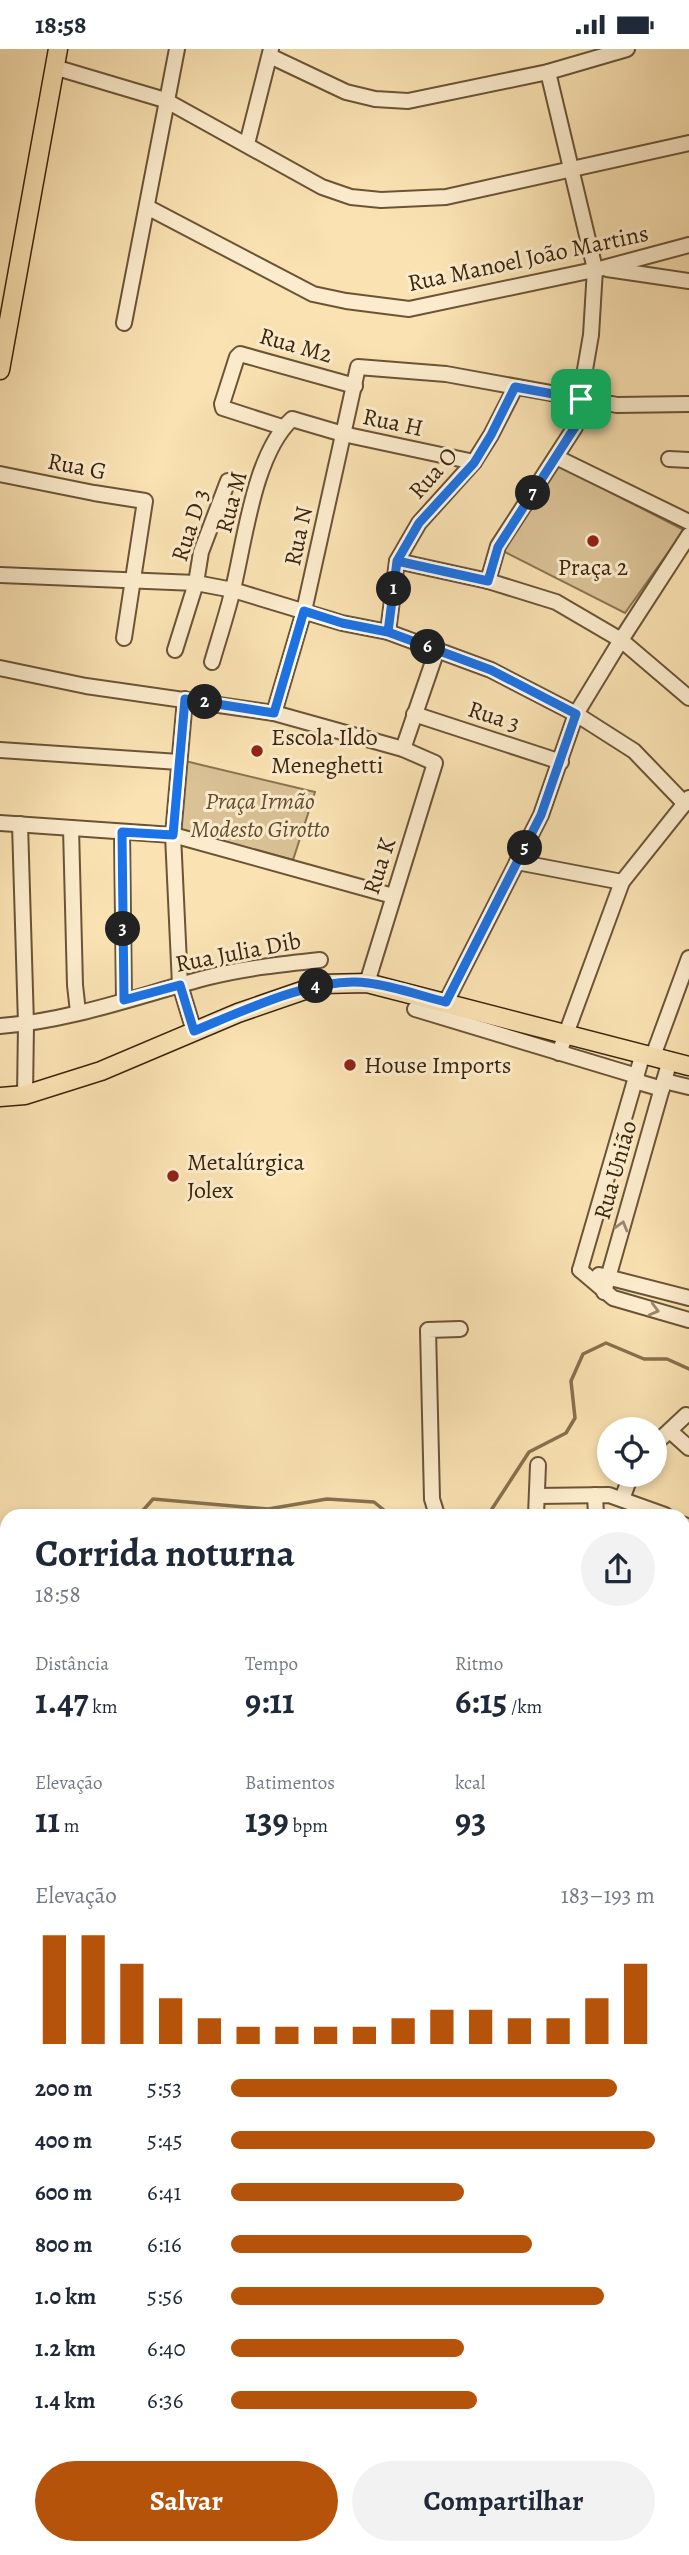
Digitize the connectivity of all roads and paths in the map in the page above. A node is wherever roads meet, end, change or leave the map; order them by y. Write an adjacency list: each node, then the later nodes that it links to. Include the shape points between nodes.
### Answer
1 (58, 49): 5 (main road)
2 (177, 49): 7 (street)
3 (628, 49): 6 (street)
4 (271, 52): 6 (street, via 346,92 375,99 408,101); 9 (street)
5 (54, 68): 7 (street); 16 (main road)
6 (548, 72): 10 (street)
7 (165, 100): 9 (street); 11 (street)
8 (689, 143): 10 (street)
9 (247, 144): 10 (street, via 322,187 351,197 381,200 446,197)
10 (572, 170): 13 (street)
11 (147, 207): 13 (street, Rua Manoel João Martins, via 313,294 346,301 408,309); 15 (street)
12 (689, 245): 13 (street, Rua Manoel João Martins)
13 (599, 268): 14 (street); 20 (street)
14 (689, 281)
15 (124, 323)
16 (2, 345): 17 (main road)
17 (0, 370)
18 (355, 386): 19 (street, Rua N, via 358,367 446,374); 22 (street, Rua M2, via 240,354 223,408); 23 (street, Rua N)
19 (515, 387): 20 (street); 27 (street, Rua O)
20 (581, 399): 21 (street, via 617,405); 24 (street, via 575,427)
21 (689, 404)
22 (282, 427): 23 (street, via 292,419); 37 (street, Rua M, via 259,478)
23 (344, 434): 27 (street, Rua H); 38 (street, Rua N)
24 (556, 457): 30 (street); 35 (street, via 498,547)
25 (669, 459): 26 (street)
26 (689, 460)
27 (474, 463): 32 (street, Rua O, via 419,523)
28 (0, 474): 34 (street, Rua G, via 145,501)
29 (228, 481): 36 (street, Rua D 3, via 201,552)
30 (689, 522)
31 (689, 535): 41 (street)
32 (397, 561): 35 (street); 39 (street, Rua O)
33 (0, 575): 34 (street)
34 (133, 579): 36 (street); 40 (street)
35 (488, 581): 41 (street, via 556,602)
36 (196, 583): 37 (street); 42 (street, Rua D 3)
37 (233, 590): 38 (street); 44 (street, Rua M)
38 (304, 611): 39 (street); 48 (street, Rua N)
39 (388, 632): 43 (street)
40 (124, 638)
41 (621, 640): 46 (street); 50 (street)
42 (175, 650)
43 (437, 650): 49 (street); 50 (street, via 491,670)
44 (212, 662)
45 (0, 668): 47 (street, via 86,686)
46 (688, 695)
47 (185, 699): 48 (street); 53 (street)
48 (274, 713): 51 (street)
49 (414, 714): 51 (street); 54 (street, Rua 3)
50 (576, 714): 54 (street); 55 (street, via 634,751)
51 (403, 749): 63 (street, Rua K, via 435,763)
52 (0, 750): 53 (street)
53 (179, 762): 60 (street)
54 (561, 762): 61 (street)
55 (687, 801): 62 (street)
56 (0, 823): 57 (street)
57 (20, 824): 58 (street); 72 (street)
58 (72, 828): 59 (street); 71 (street)
59 (122, 832): 60 (street); 68 (street)
60 (173, 835): 63 (street); 67 (street)
61 (517, 862): 62 (street); 69 (street)
62 (622, 882): 75 (street)
63 (393, 896): 66 (street, Rua K)
64 (689, 958): 77 (street)
65 (320, 960): 67 (street, Rua Julia Dib, via 262,966)
66 (367, 982): 69 (main road); 74 (main road, via 322,984)
67 (180, 985): 68 (street, Rua Julia Dib); 74 (street)
68 (124, 1000): 71 (street, Rua Julia Dib)
69 (446, 1002): 75 (main road)
70 (415, 1009): 76 (street)
71 (78, 1013): 72 (street, Rua Julia Dib)
72 (26, 1024): 73 (street, Rua Julia Dib); 82 (street)
73 (0, 1026)
74 (194, 1031): 82 (main road, via 101,1071)
75 (565, 1034): 76 (street); 77 (main road)
76 (559, 1053): 79 (street)
77 (655, 1057): 78 (main road); 79 (street, Rua União); 80 (street, Rua União)
78 (689, 1066)
79 (636, 1079): 80 (street); 84 (street, Rua União)
80 (663, 1085): 81 (street); 85 (street, Rua União, one-way to 80)
81 (689, 1087)
82 (25, 1094): 83 (main road)
83 (0, 1097)
84 (580, 1270): 85 (street); 86 (street)
85 (608, 1277): 86 (street, Rua União); 87 (street)
86 (604, 1292): 88 (street, one-way to 88, via 618,1301)
87 (689, 1298)
88 (689, 1320)
89 (460, 1329): 99 (street, via 428,1330)
90 (686, 1415): 91 (street)
91 (670, 1431): 92 (street); 93 (street)
92 (667, 1434)
93 (689, 1448)
94 (538, 1465): 97 (street)
95 (626, 1487): 98 (street)
96 (595, 1495): 97 (street); 98 (street); 101 (street)
97 (537, 1496): 100 (street)
98 (622, 1499): 102 (street)
99 (435, 1509)
100 (536, 1509)
101 (596, 1509)
102 (648, 1509)

